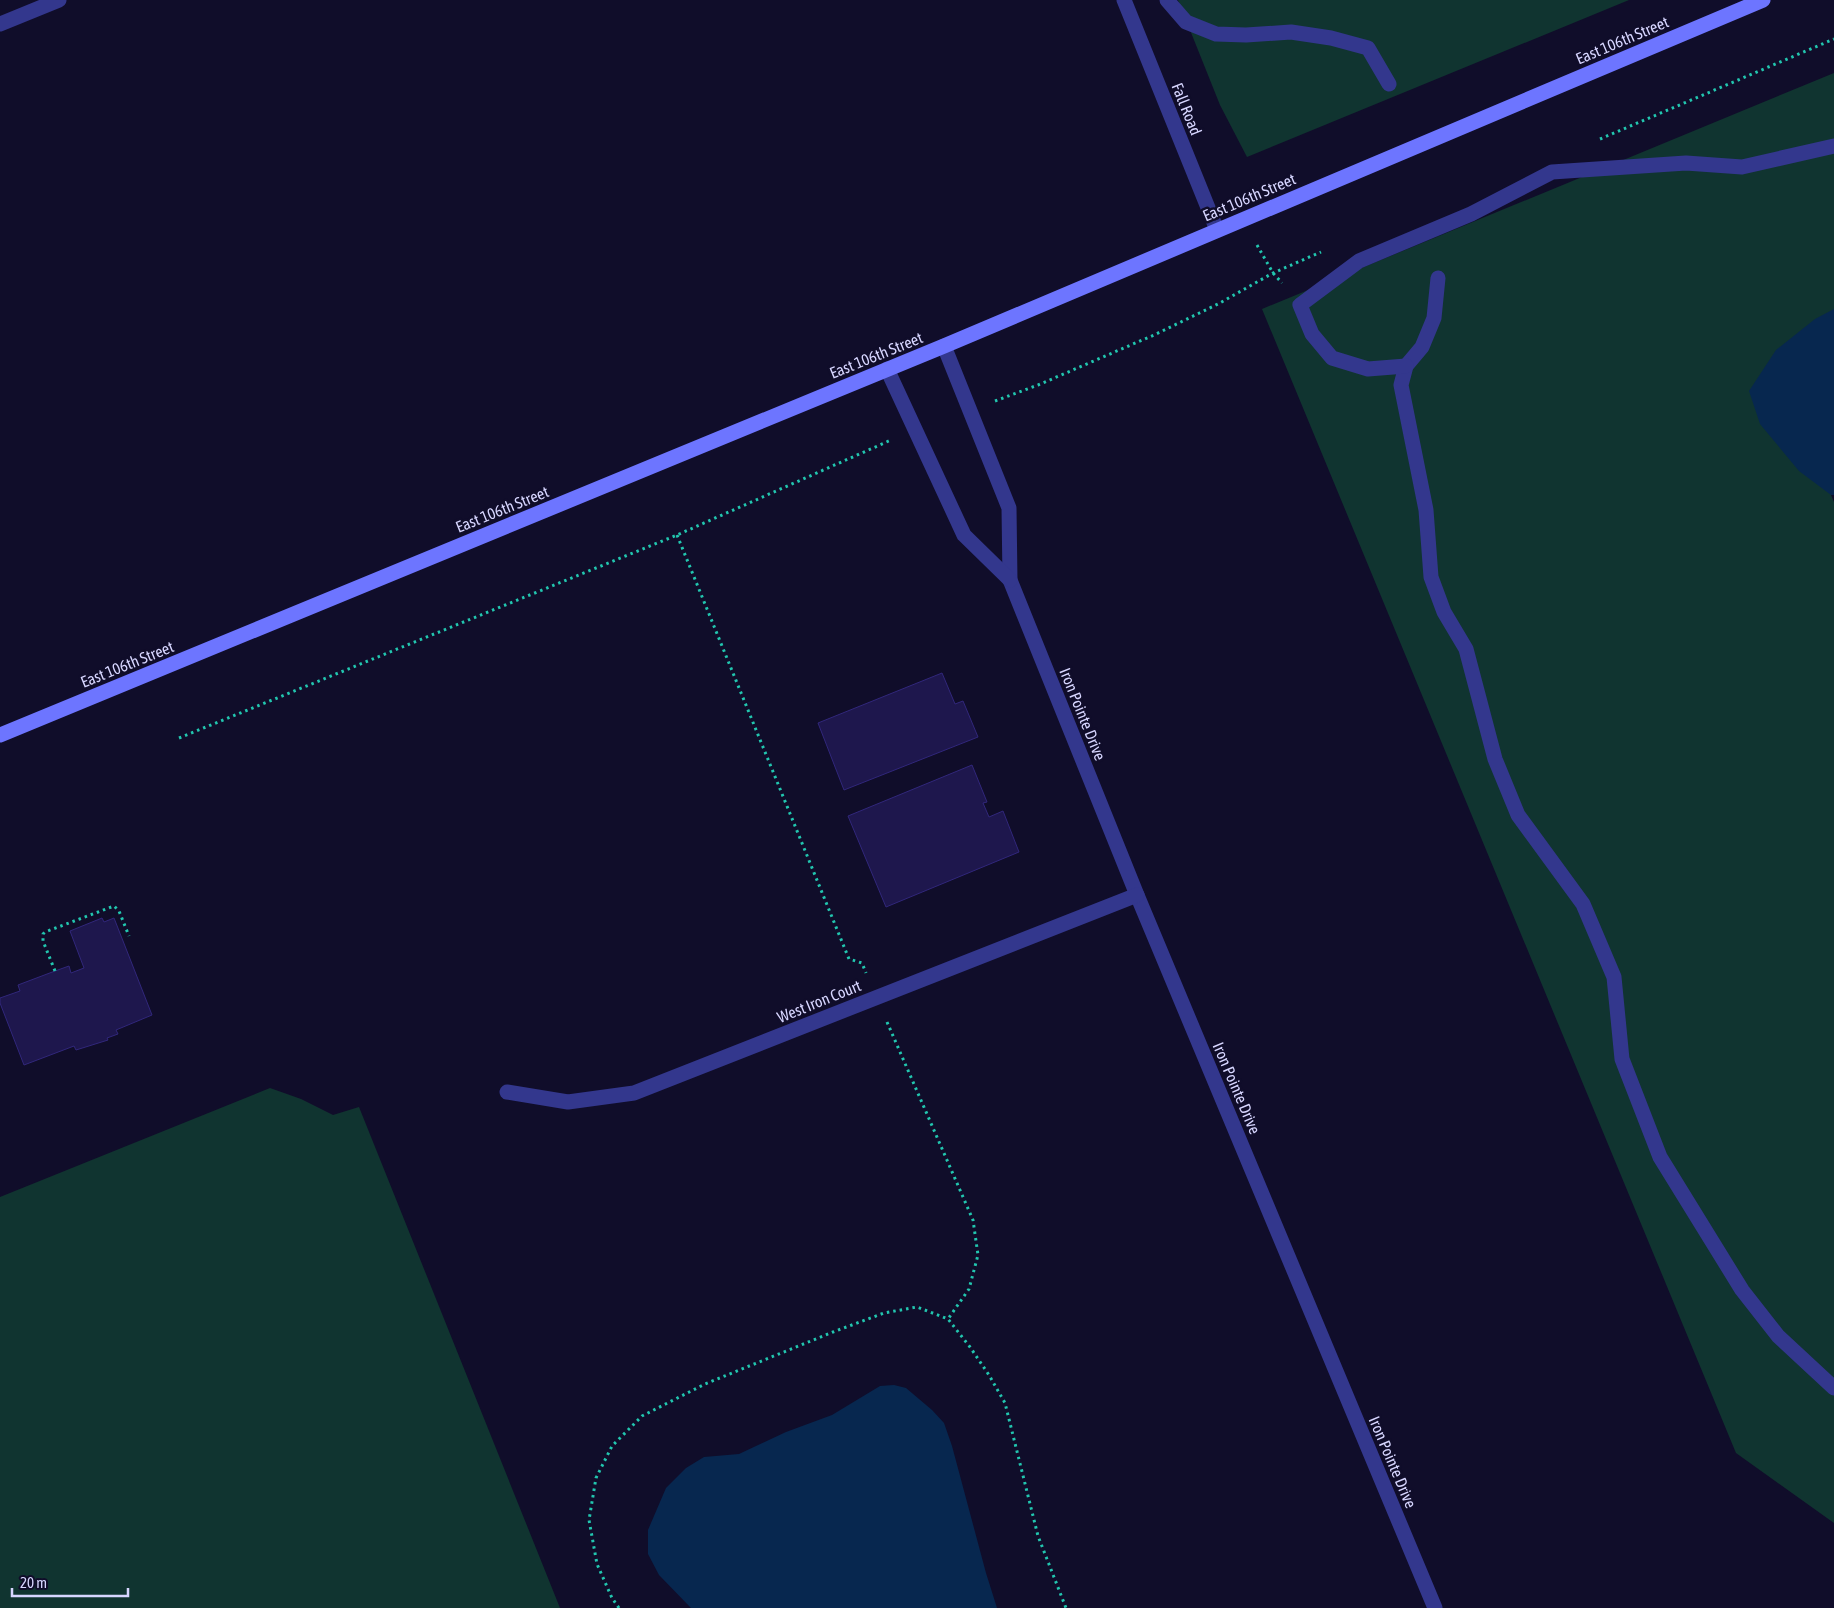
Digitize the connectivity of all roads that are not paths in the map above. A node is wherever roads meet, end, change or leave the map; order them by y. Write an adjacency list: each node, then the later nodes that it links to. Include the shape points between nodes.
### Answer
1 (59, 0): 5 (street)
2 (1124, 0): 8 (street, Fall Road)
3 (1167, 0): 6 (street, via 1186,22 1216,34 1291,32 1368,48)
4 (1763, 0): 8 (street, East 106th Street)
5 (0, 24)
6 (1389, 84)
7 (1834, 146): 11 (street, via 1742,167 1686,163 1552,172 1471,214 1360,261 1300,305 1312,334 1332,358 1368,369)
8 (1217, 230): 10 (street, East 106th Street)
9 (1438, 278): 11 (street, via 1434,318 1422,347)
10 (944, 346): 12 (street, East 106th Street); 13 (street, Iron Pointe Drive, via 1009,508)
11 (1406, 366): 17 (street, via 1401,385 1426,510 1431,577 1444,612 1466,649 1495,759 1518,816 1583,904 1614,977 1622,1059 1660,1157 1742,1290 1778,1336)
12 (887, 369): 13 (street, Iron Pointe Drive, via 964,535); 14 (street, East 106th Street)
13 (1010, 580): 15 (street, Iron Pointe Drive)
14 (0, 736)
15 (1137, 894): 16 (street, West Iron Court, via 634,1093 568,1102); 18 (street, Iron Pointe Drive)
16 (507, 1092)
17 (1834, 1388)
18 (1435, 1608)

